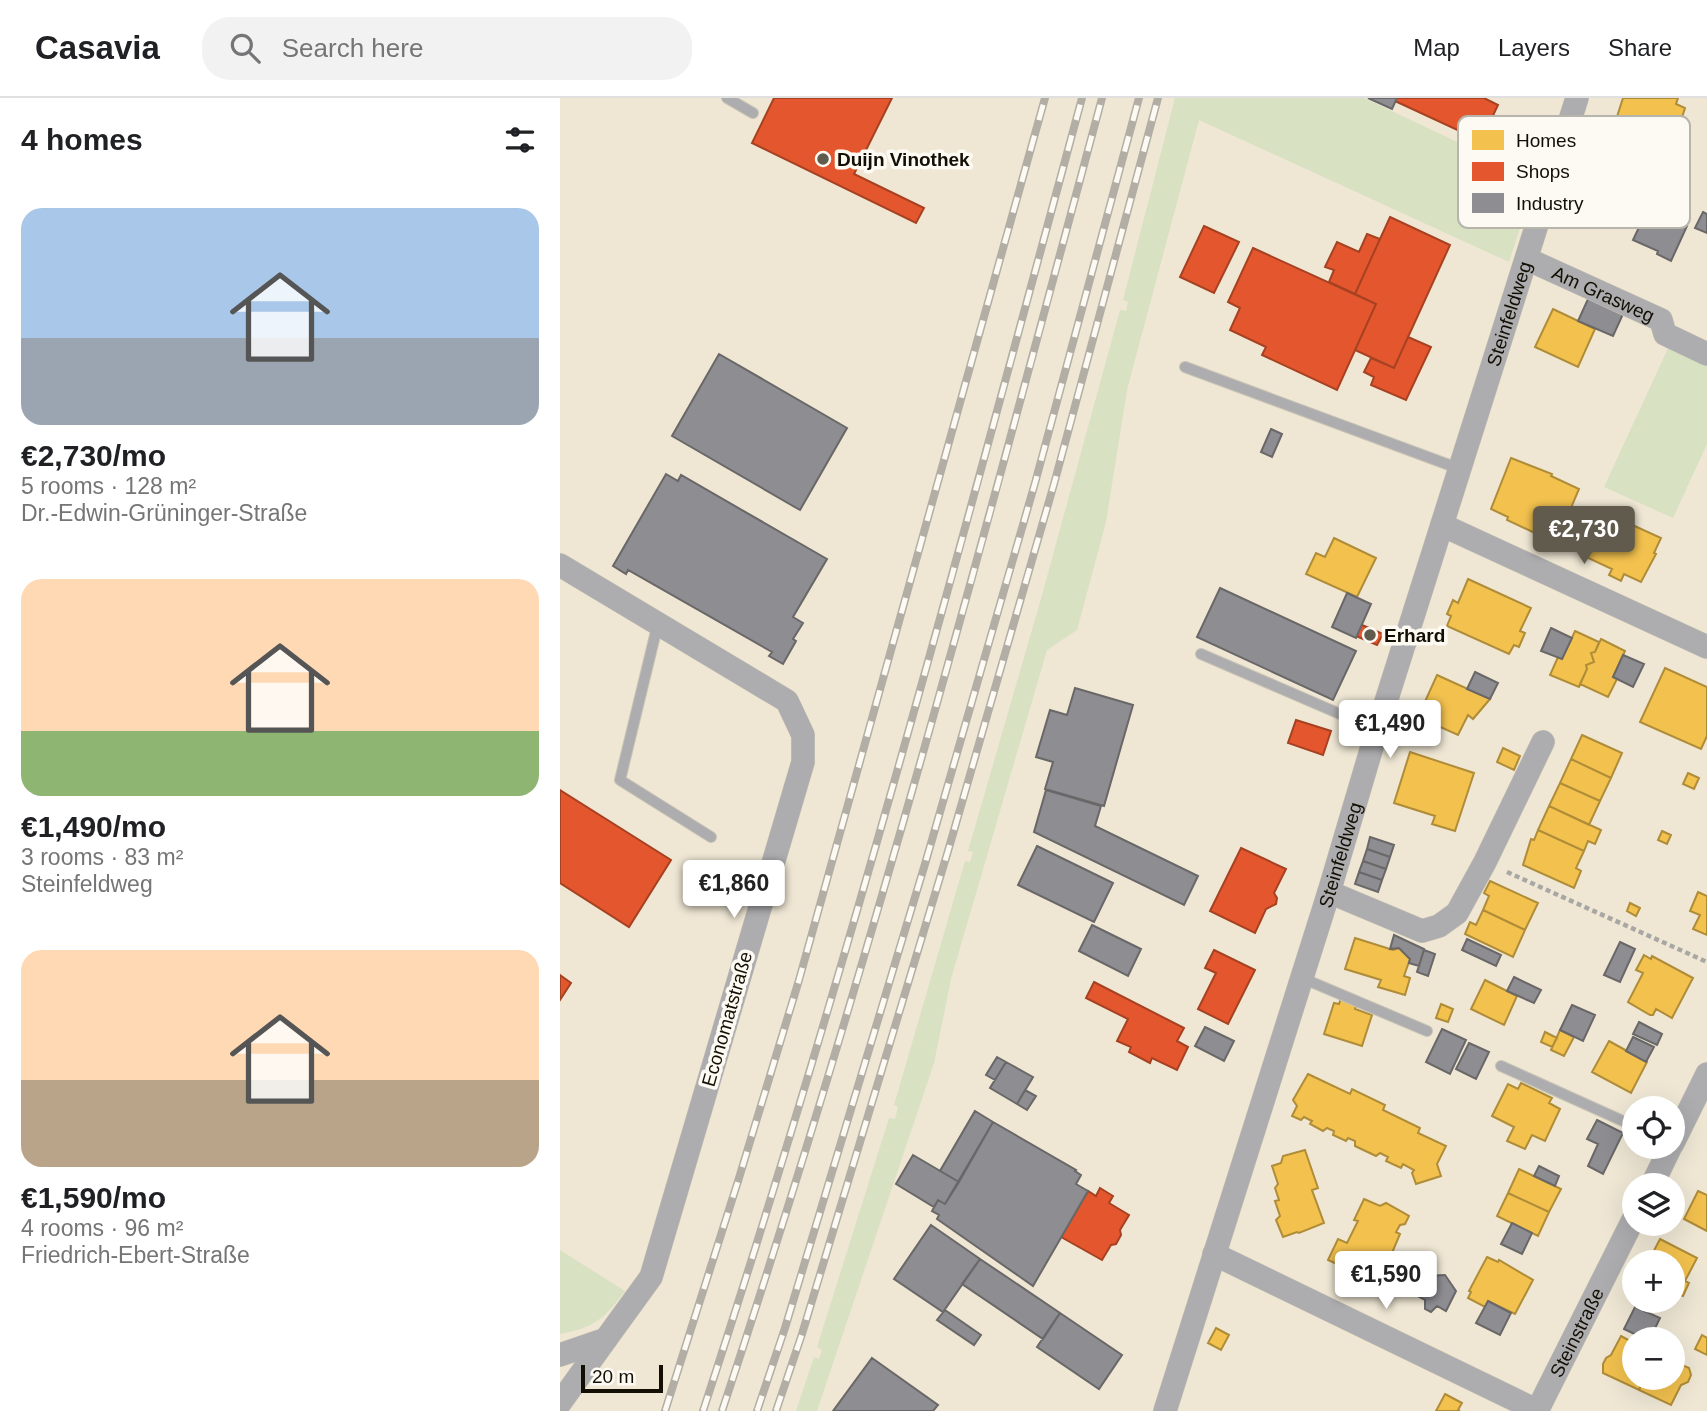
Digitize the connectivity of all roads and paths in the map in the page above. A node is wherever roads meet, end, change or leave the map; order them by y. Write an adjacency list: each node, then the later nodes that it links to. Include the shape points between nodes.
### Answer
1 (727, 98): 3 (lane)
2 (1577, 98): 4 (street, Steinfeldweg)
3 (753, 113)
4 (1571, 116)
5 (1537, 228): 6 (street, Steinfeldweg)
6 (1527, 259): 7 (street, Am Grasweg, via 1661,320 1665,334); 9 (street, Steinfeldweg)
7 (1707, 354)
8 (1185, 367): 9 (lane)
9 (1460, 469): 10 (street, Steinfeldweg)
10 (1442, 525): 13 (street); 15 (street, Steinfeldweg)
11 (560, 565): 12 (street, Economatstraße)
12 (658, 623): 17 (lane, via 620,780); 29 (street, Economatstraße, via 787,701 803,734 803,762 651,1278)
13 (1707, 647)
14 (1201, 654): 15 (lane)
15 (1377, 730): 19 (street, Steinfeldweg)
16 (1543, 742): 18 (street)
17 (711, 837)
18 (1485, 862): 19 (street, via 1457,913 1422,931); 20 (path)
19 (1329, 892): 21 (street, Steinfeldweg)
20 (1707, 962)
21 (1302, 978): 22 (lane); 28 (street, Steinfeldweg)
22 (1427, 1031)
23 (1501, 1066): 26 (lane)
24 (1707, 1074): 25 (street)
25 (1685, 1118)
26 (1622, 1121)
27 (1625, 1236): 33 (street, Steinstraße)
28 (1213, 1254): 32 (street, Steinfeldweg); 33 (street)
29 (606, 1339): 30 (street); 31 (street, Economatstraße)
30 (560, 1355)
31 (560, 1403)
32 (1165, 1411)
33 (1537, 1411)

